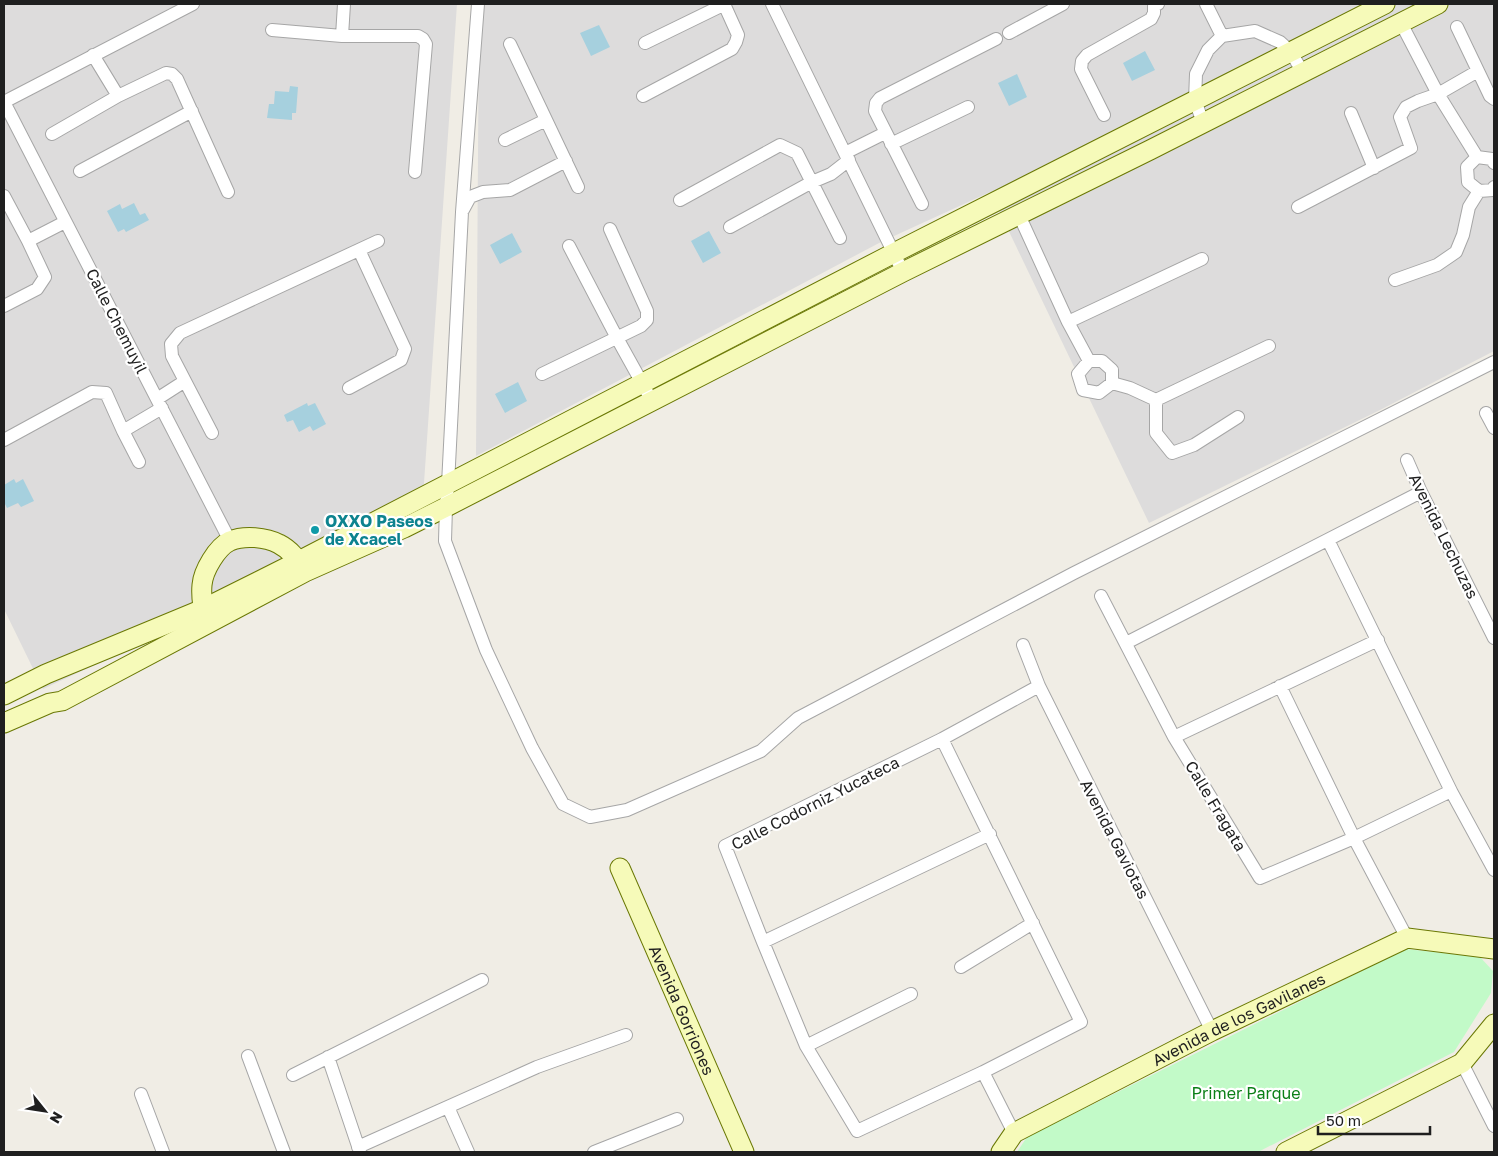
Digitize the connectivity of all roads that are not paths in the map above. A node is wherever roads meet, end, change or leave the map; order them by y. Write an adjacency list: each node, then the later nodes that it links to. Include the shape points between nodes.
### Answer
1 (193, 4): 21 (street)
2 (344, 4): 15 (street)
3 (478, 4): 56 (street)
4 (724, 4): 19 (street); 26 (street, via 738,35 732,49)
5 (772, 4): 40 (street)
6 (1063, 4): 14 (street)
7 (1155, 4): 33 (street, via 1151,19 1087,55 1082,61 1081,69)
8 (1206, 4): 16 (street)
9 (1385, 4): 20 (main road)
10 (1438, 4): 11 (main road)
11 (1401, 23): 23 (main road); 24 (street)
12 (1457, 27): 22 (street)
13 (272, 30): 15 (street)
14 (1009, 33)
15 (342, 36): 46 (street, via 418,36 426,44)
16 (1222, 36): 20 (street, via 1255,31 1280,42); 28 (street, via 1208,50 1196,74)
17 (996, 39): 36 (street, via 880,98 875,110)
18 (510, 44): 34 (street)
19 (645, 44)
20 (1291, 52): 23 (street); 28 (main road)
21 (93, 55): 25 (street); 29 (street)
22 (1478, 71): 24 (street); 27 (street)
23 (1303, 73): 35 (main road)
24 (1438, 94): 41 (street); 44 (street, via 1406,107 1400,117 1411,148)
25 (118, 96): 31 (street, via 166,73 172,74); 37 (street)
26 (643, 96)
27 (1494, 99)
28 (1195, 100): 35 (street); 66 (main road)
29 (4, 102): 58 (street, Calle Chemuyil)
30 (968, 107): 39 (street)
31 (192, 111): 45 (street); 51 (street)
32 (1351, 113): 44 (street)
33 (1104, 115)
34 (546, 120): 38 (street); 42 (street)
35 (1203, 123): 57 (main road)
36 (885, 132): 39 (street); 40 (street)
37 (52, 134)
38 (505, 140)
39 (892, 144): 54 (street)
40 (847, 157): 47 (street, via 831,174); 66 (street)
41 (1477, 157): 43 (street, via 1492,159); 50 (street, via 1467,167 1468,182)
42 (566, 160): 48 (street); 56 (street, via 510,190 483,192 470,197)
43 (1494, 163)
44 (1374, 168): 55 (street)
45 (80, 171)
46 (415, 172)
47 (812, 182): 53 (street, via 797,153 780,145); 59 (street); 61 (street)
48 (578, 187)
49 (1494, 189): 50 (street)
50 (1479, 191): 69 (street, via 1469,207 1456,252 1438,265)
51 (228, 192)
52 (4, 196): 63 (street)
53 (680, 200)
54 (922, 204)
55 (1298, 207)
56 (462, 212): 92 (street)
57 (1019, 216): 68 (main road); 71 (street)
58 (65, 222): 63 (street); 83 (street, Calle Chemuyil)
59 (730, 227)
60 (610, 229): 72 (street, via 647,311 641,326)
61 (840, 238)
62 (378, 241): 65 (street)
63 (28, 242): 70 (street, via 45,277 37,290)
64 (569, 246): 72 (street)
65 (359, 250): 77 (street, via 180,333 171,344 172,356); 80 (street, via 405,349 400,360)
66 (894, 253): 68 (street); 79 (main road)
67 (1202, 259): 71 (street)
68 (903, 272): 82 (main road)
69 (1395, 280)
70 (4, 306)
71 (1068, 322): 74 (street)
72 (617, 338): 76 (street); 79 (street)
73 (1269, 346): 81 (street)
74 (1089, 361): 78 (street, via 1102,360 1112,370); 78 (street, via 1078,374 1083,390 1099,393)
75 (1494, 362): 94 (street, via 1074,573 798,718 761,751 627,810 590,817 564,804 532,748 486,650 445,541)
76 (542, 374)
77 (185, 381): 83 (street); 88 (street)
78 (1112, 383): 81 (street)
79 (642, 384): 82 (street); 92 (main road)
80 (349, 388)
81 (1156, 400): 85 (street, via 1156,433 1172,452 1194,445)
82 (652, 401): 94 (main road)
83 (159, 404): 87 (street); 96 (street, Calle Chemuyil)
84 (1486, 413): 86 (street)
85 (1238, 417)
86 (1494, 428)
87 (123, 430): 89 (street, via 106,392 92,392); 91 (street)
88 (212, 433)
89 (4, 440)
90 (1407, 460): 93 (street, Avenida Lechuzas)
91 (139, 462)
92 (448, 484): 94 (street); 97 (main road)
93 (1421, 492): 95 (street); 100 (street, Avenida Lechuzas)
94 (446, 507): 97 (main road, via 404,528)
95 (1328, 540): 101 (street); 102 (street)
96 (230, 541): 97 (main road, via 266,538 292,553); 99 (main road, via 213,558 206,571 202,586)
97 (302, 567): 99 (main road)
98 (1101, 596): 102 (street, Calle Fragata)
99 (205, 616): 106 (main road, via 46,674); 107 (main road, via 62,701)
100 (1494, 638)
101 (1378, 640): 105 (street); 110 (street)
102 (1126, 643): 108 (street, Calle Fragata)
103 (1023, 644): 104 (street, Avenida Gaviotas)
104 (1039, 686): 109 (street, Calle Codorniz Yucateca); 123 (street, Avenida Gaviotas)
105 (1280, 686): 108 (street); 112 (street)
106 (4, 695)
107 (4, 723)
108 (1174, 737): 112 (street, Calle Fragata, via 1260,878)
109 (942, 739): 111 (street, Calle Codorniz Yucateca); 117 (street, Calle Codorniz Yucateca, via 725,846)
110 (1451, 791): 112 (street, Calle Fragata); 114 (street)
111 (990, 834): 115 (street, Calle Codorniz Yucateca); 117 (street)
112 (1354, 838): 116 (street)
113 (620, 868): 141 (main road, Avenida Gorriones)
114 (1494, 870)
115 (1033, 923): 119 (street); 129 (street, Calle Codorniz Yucateca, via 1081,1022)
116 (1406, 938): 118 (main road); 123 (main road, Avenida de los Gavilanes)
117 (763, 942): 125 (street, Calle Codorniz Yucateca)
118 (1494, 949)
119 (961, 966)
120 (482, 980): 127 (street)
121 (911, 994): 125 (street)
122 (1494, 1024): 128 (main road)
123 (1212, 1031): 135 (main road, Avenida de los Gavilanes)
124 (626, 1035): 132 (street, via 536,1067)
125 (806, 1046): 129 (street, Calle Codorniz Yucateca, via 857,1131)
126 (248, 1056): 138 (street)
127 (328, 1057): 130 (street); 136 (street)
128 (1462, 1063): 134 (street); 143 (main road)
129 (983, 1072): 135 (street)
130 (293, 1075)
131 (141, 1094): 137 (street)
132 (448, 1107): 136 (street); 139 (street)
133 (677, 1119): 140 (street)
134 (1494, 1126)
135 (1014, 1133): 142 (main road, Avenida de los Gavilanes)
136 (359, 1150)
137 (163, 1152)
138 (284, 1152)
139 (468, 1152)
140 (594, 1152)
141 (744, 1152)
142 (1001, 1152)
143 (1286, 1152)

